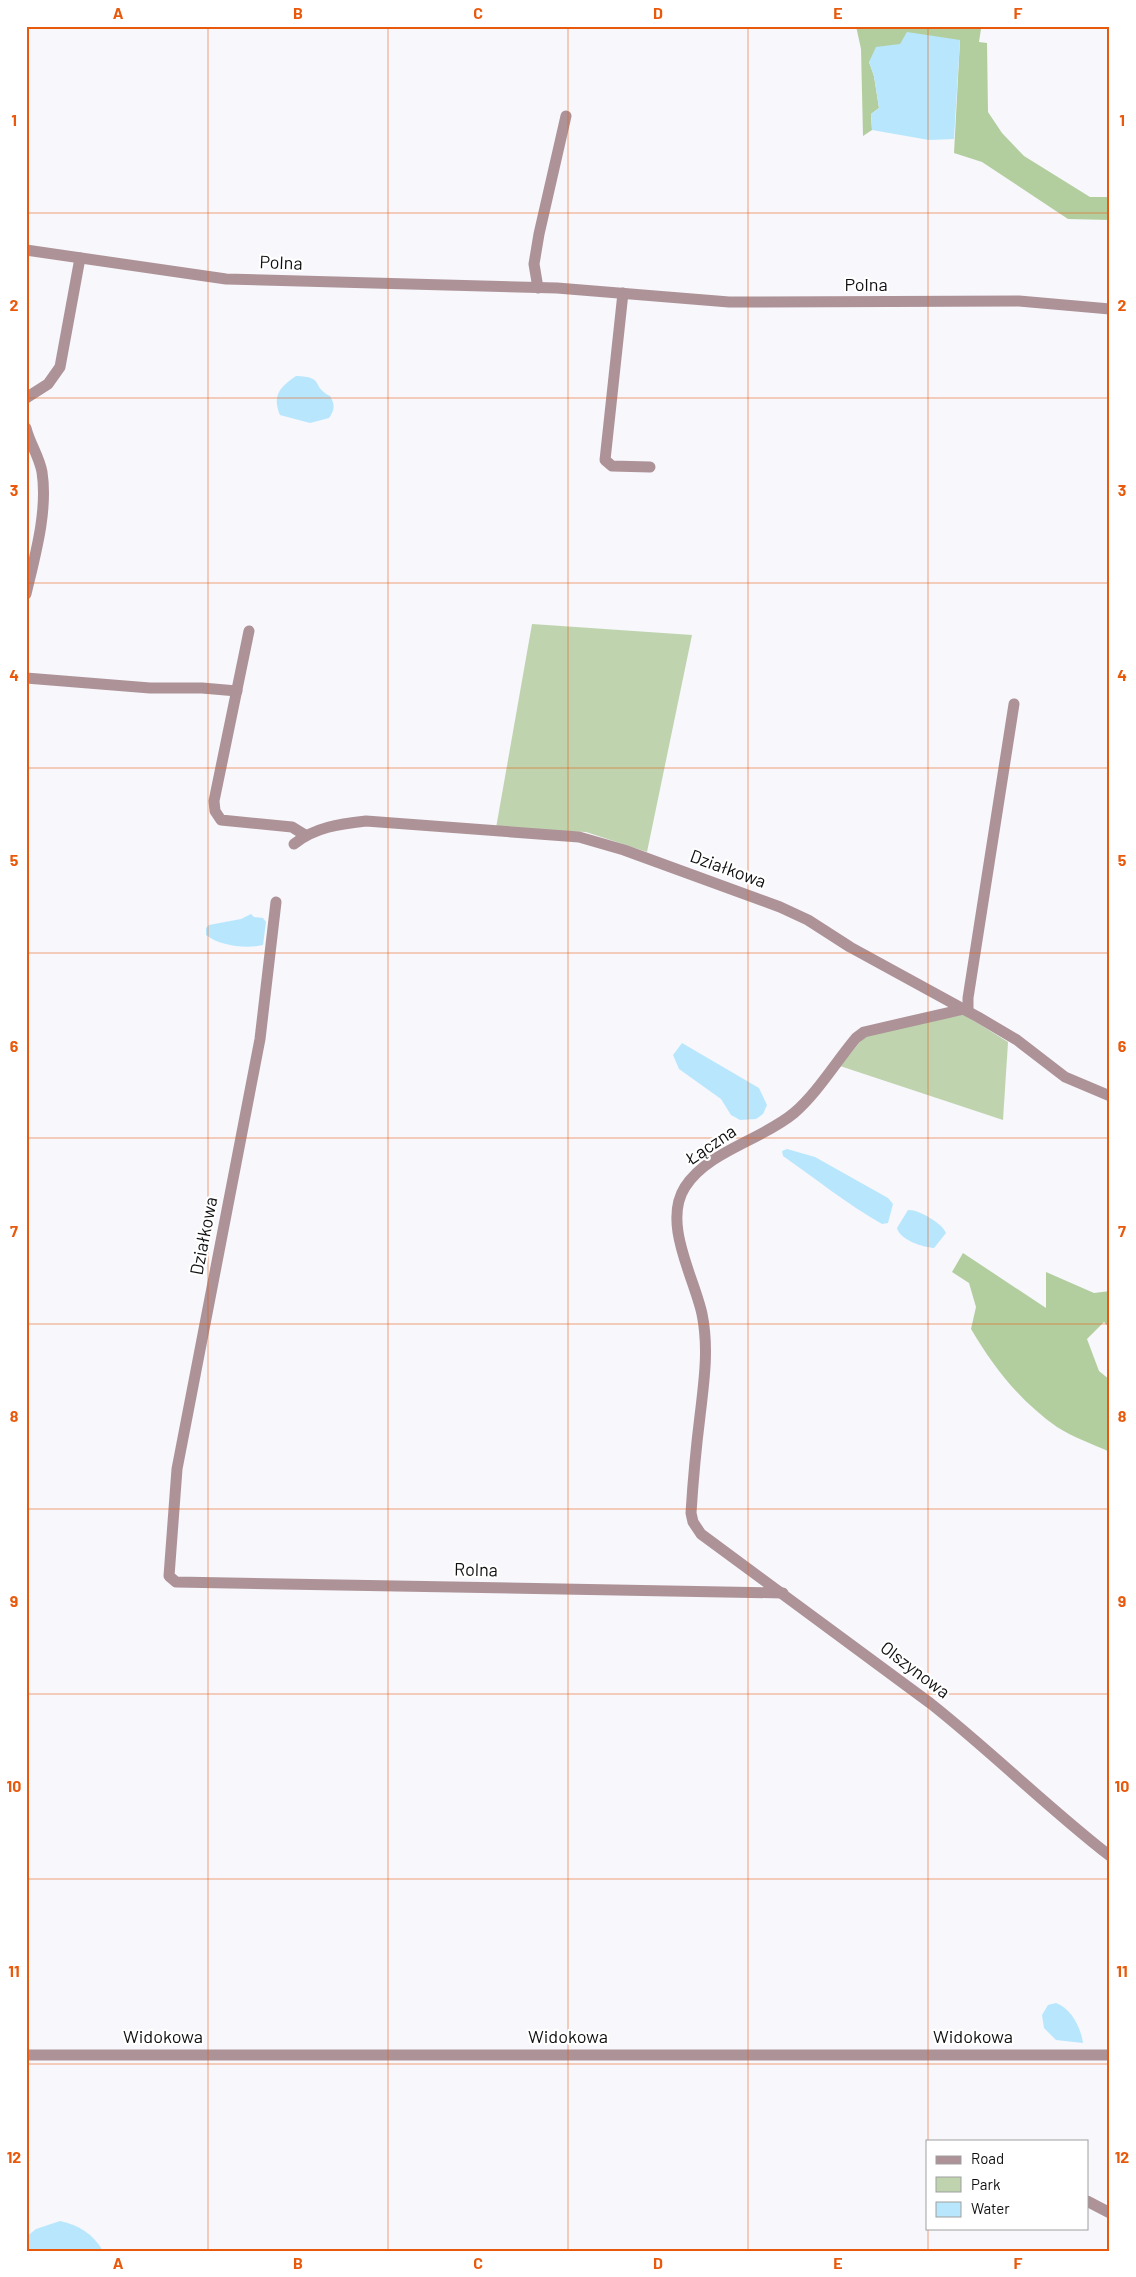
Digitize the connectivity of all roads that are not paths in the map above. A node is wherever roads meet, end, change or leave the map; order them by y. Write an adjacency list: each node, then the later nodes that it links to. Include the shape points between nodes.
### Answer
1 (566, 116): 4 (street, via 534,264)
2 (26, 250): 3 (street, Polna)
3 (80, 258): 4 (street, Polna, via 226,279); 7 (street, via 58,372 48,384)
4 (538, 288): 5 (street, Polna)
5 (623, 293): 6 (street, Polna, via 729,302 1019,301); 9 (street, via 605,460 612,466)
6 (1110, 309)
7 (26, 398)
8 (26, 428): 10 (street, via 39,460 43,487 38,537)
9 (650, 467)
10 (26, 594)
11 (250, 632): 13 (street)
12 (26, 678): 13 (street)
13 (237, 691): 15 (street, via 214,801 215,811 222,820 292,826)
14 (1014, 704): 18 (street)
15 (305, 835): 16 (street, Działkowa); 18 (street, Działkowa, via 340,824 366,821 579,837 780,907)
16 (294, 844)
17 (276, 902): 21 (street, Działkowa, via 260,1039 177,1469)
18 (966, 1010): 19 (street, Działkowa, via 1014,1038 1065,1076); 20 (street, Łączna, via 864,1032 794,1113 770,1131 741,1144 698,1172 685,1188 678,1207 678,1233 702,1314 706,1352 690,1513)
19 (1110, 1096)
20 (693, 1522): 22 (street, Olszynowa, via 701,1534)
21 (169, 1576): 22 (street, Rolna, via 176,1582)
22 (783, 1593): 23 (street, Olszynowa, via 964,1730)
23 (1110, 1856)
24 (26, 2055): 25 (street, Widokowa)
25 (1110, 2055)
26 (1088, 2202): 27 (street)
27 (1110, 2214)

